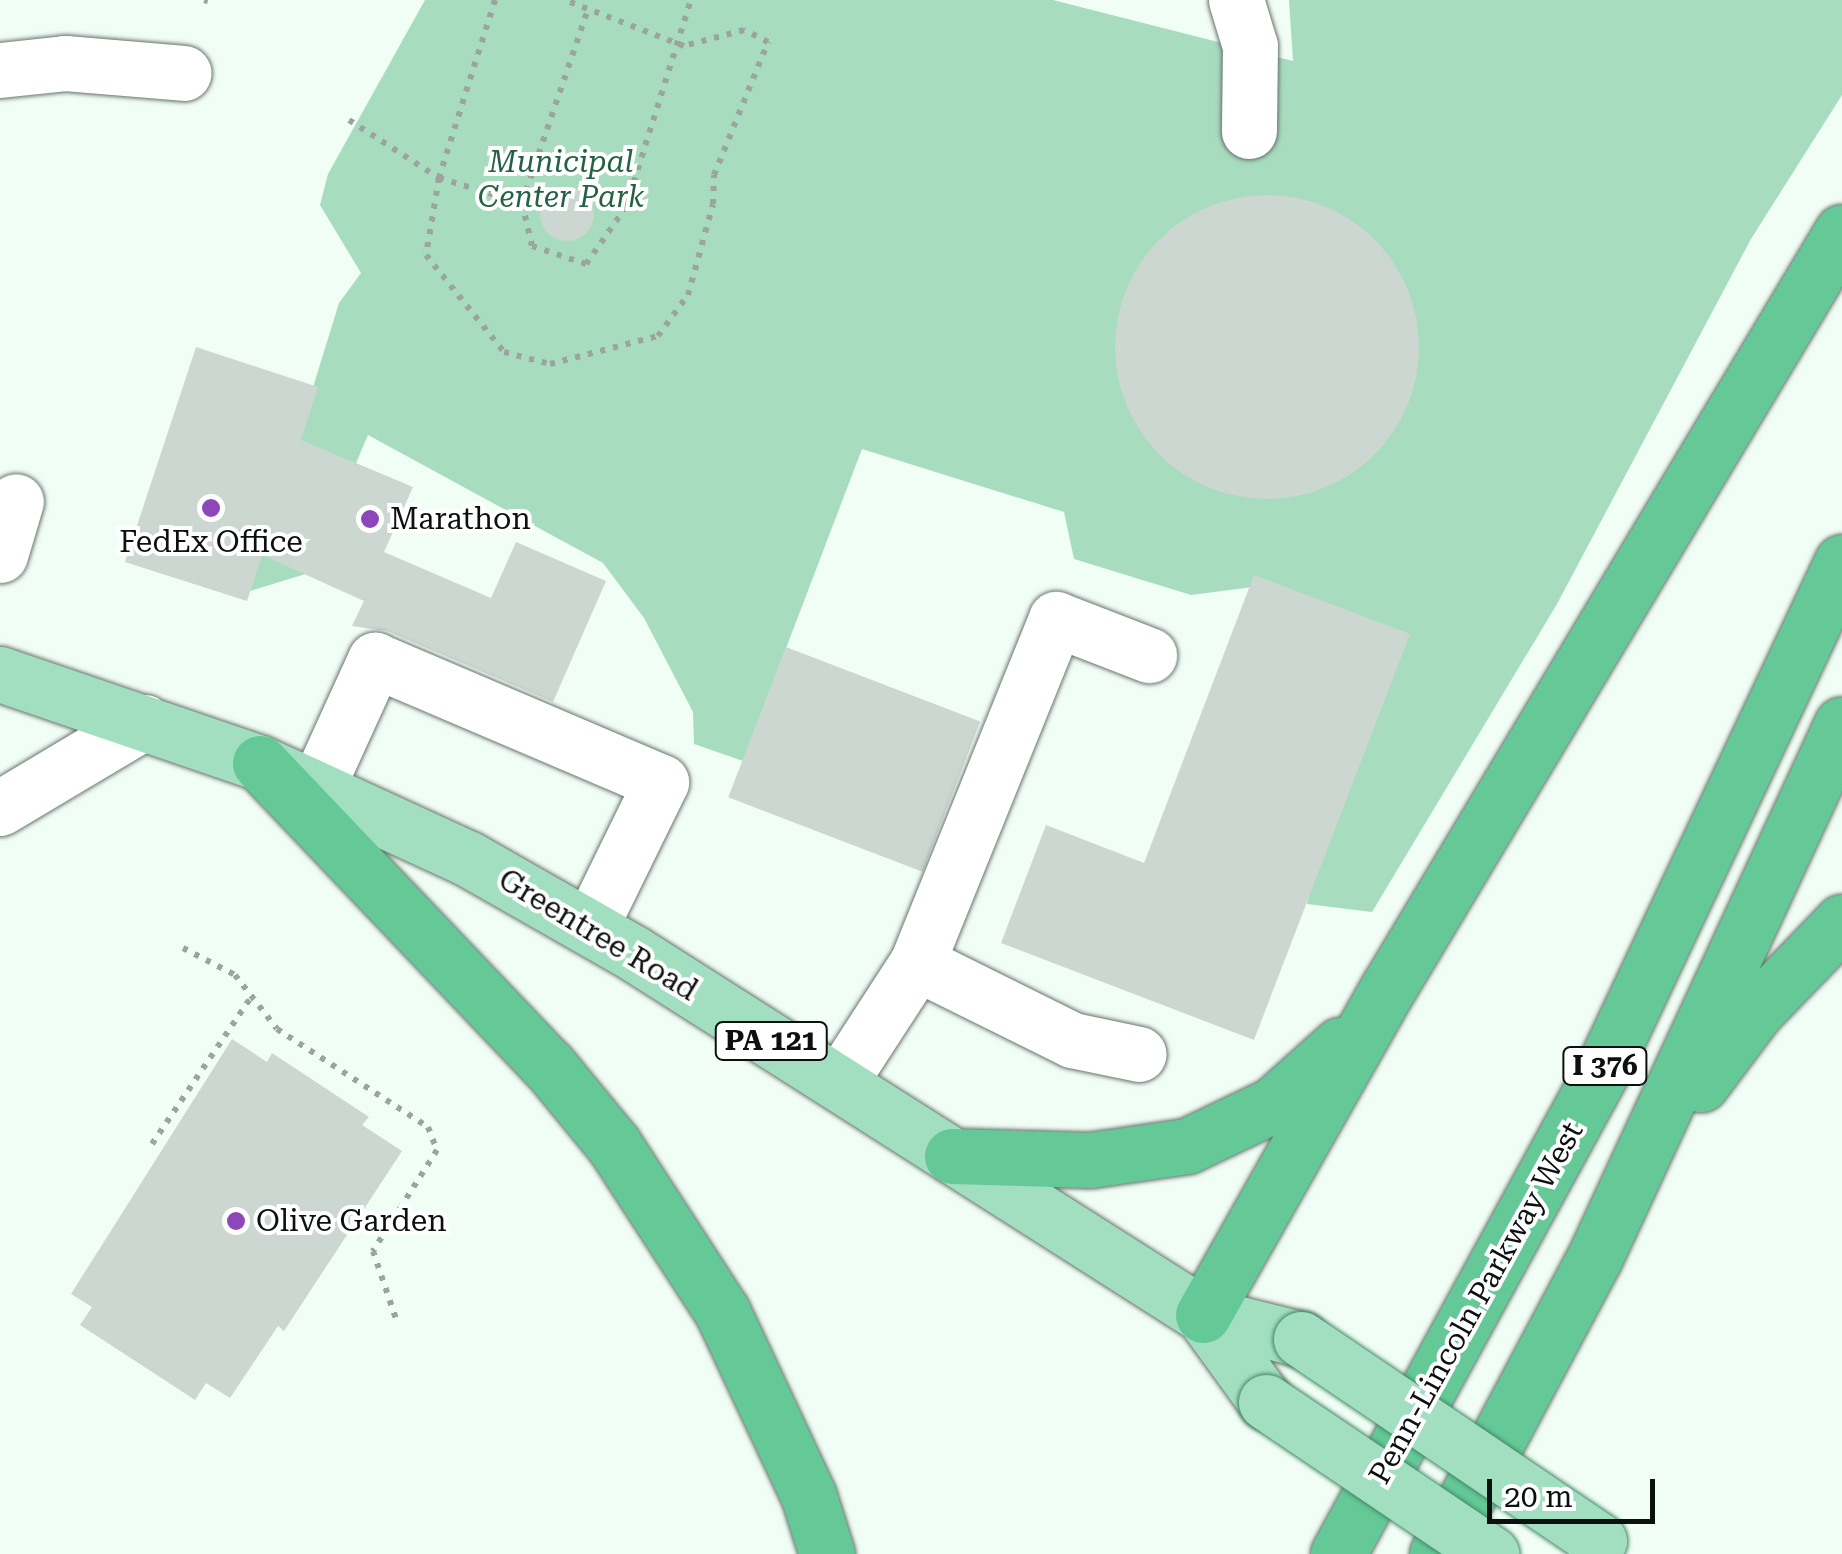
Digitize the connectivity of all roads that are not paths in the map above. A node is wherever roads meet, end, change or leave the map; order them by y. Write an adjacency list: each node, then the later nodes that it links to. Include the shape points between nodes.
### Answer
1 (1236, 0): 4 (lane, via 1250,46)
2 (0, 70): 3 (lane, via 65,63)
3 (184, 73)
4 (1249, 130)
5 (1842, 232): 19 (highway)
6 (16, 501): 7 (lane)
7 (0, 555)
8 (1842, 562): 27 (highway, Penn-Lincoln Parkway West / I 376, via 1605,1065)
9 (1150, 655): 18 (lane, via 1056,619)
10 (0, 674): 11 (main road, Greentree Road / PA 121)
11 (144, 722): 13 (main road, Greentree Road / PA 121); 15 (lane)
12 (1842, 724): 23 (highway, I 376)
13 (260, 764): 14 (main road, Greentree Road / PA 121); 26 (highway, via 549,1066 625,1161 722,1312 802,1482)
14 (317, 788): 17 (main road, Greentree Road / PA 121, via 467,858); 17 (lane, via 376,660 661,782)
15 (0, 808)
16 (1842, 922): 23 (highway, via 1755,1012 1708,1074)
17 (590, 927): 21 (main road, Greentree Road / PA 121)
18 (917, 963): 20 (lane, via 1072,1040); 21 (lane)
19 (1390, 985): 22 (highway, via 1310,1076 1232,1129 1140,1156); 24 (highway)
20 (1139, 1054)
21 (838, 1083): 22 (main road, Greentree Road / PA 121)
22 (952, 1156): 24 (main road, Greentree Road / PA 121)
23 (1595, 1257): 28 (highway, I 376)
24 (1203, 1316): 25 (main road, Greentree Road / PA 121, bridge, via 1302,1339); 29 (main road, Greentree Road / PA 121, bridge, via 1266,1402)
25 (1608, 1547)
26 (827, 1554)
27 (1338, 1554)
28 (1438, 1554)
29 (1491, 1554)

